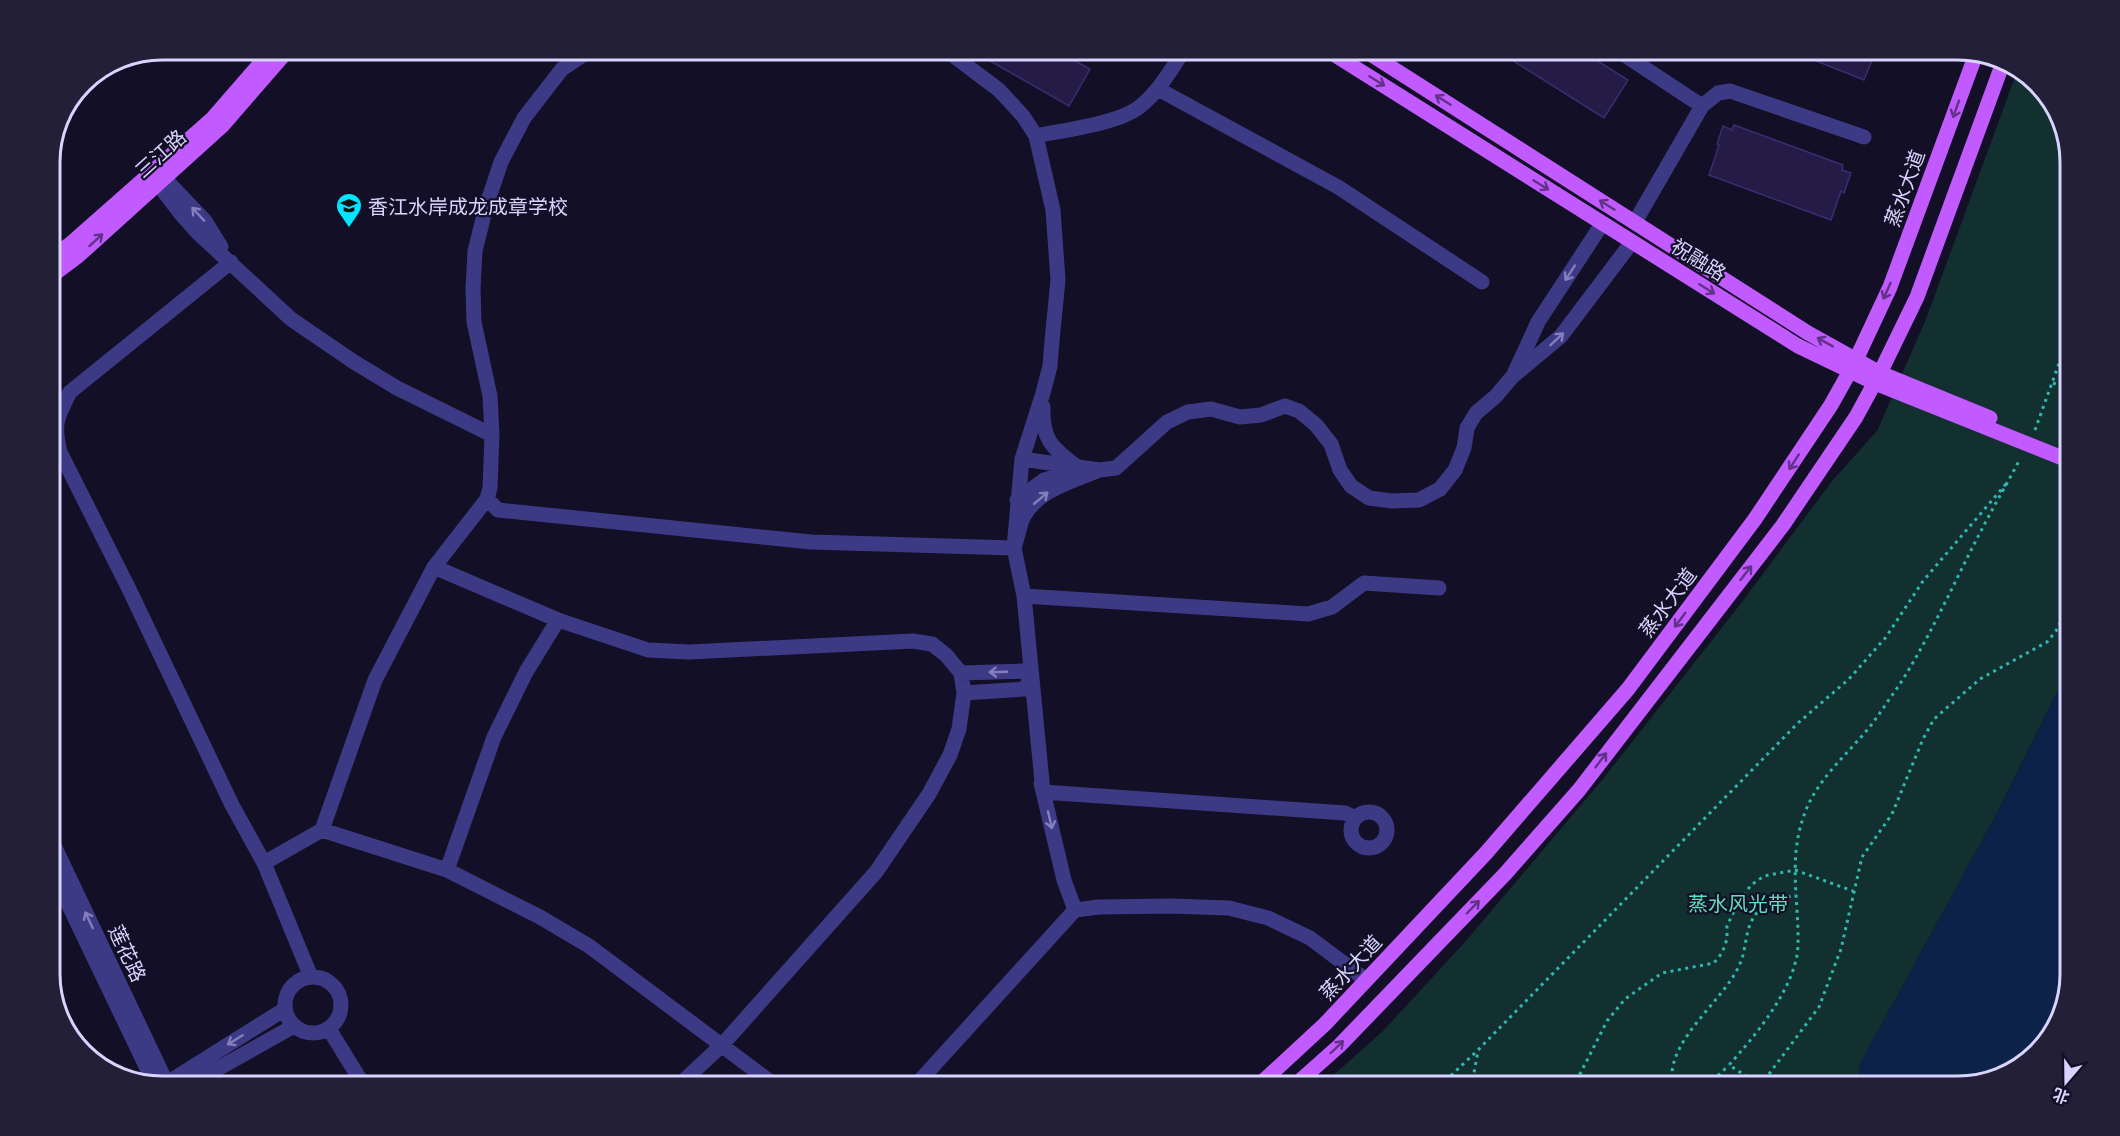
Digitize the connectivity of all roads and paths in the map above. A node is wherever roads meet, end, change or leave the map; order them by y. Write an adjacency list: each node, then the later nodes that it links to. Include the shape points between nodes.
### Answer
1 (263, 60): 15 (main road, 三江路)
2 (279, 60): 15 (main road, 三江路, via 222,126)
3 (575, 60): 31 (street, via 562,69 524,118 501,162 475,251 474,322 490,396)
4 (959, 60): 13 (street, via 999,90)
5 (1177, 60): 11 (street)
6 (1343, 60): 17 (main road, 祝融路, one-way to 17)
7 (1380, 60): 16 (main road, 祝融路, one-way to 7)
8 (1632, 60): 12 (street)
9 (1973, 62): 24 (main road, 蒸水大道, one-way to 24, via 1890,287)
10 (2001, 69): 26 (main road, via 1917,297)
11 (1158, 89): 13 (street, via 1138,109 1115,119); 22 (street, via 1338,187)
12 (1702, 106): 14 (street, via 1718,93 1730,91); 16 (street)
13 (1036, 136): 29 (street, via 1053,210 1058,280 1050,366)
14 (1864, 136)
15 (158, 178): 19 (main road, 三江路); 20 (street, via 181,214); 21 (main road, 三江路, one-way to 15)
16 (1635, 222): 24 (main road, 祝融路, one-way to 16)
17 (1602, 224): 18 (main road, 祝融路); 25 (street, one-way to 25, via 1538,322)
18 (1632, 243): 24 (main road, 祝融路, one-way to 24, via 1798,346); 25 (street, one-way to 18, via 1561,336)
19 (60, 251)
20 (231, 262): 30 (street, via 70,392); 31 (street, via 291,319 354,362)
21 (60, 270)
22 (1482, 282)
23 (2060, 362): 27 (path)
24 (1853, 365): 26 (main road, 祝融路); 63 (main road, 蒸水大道, one-way to 63, via 1755,519 1628,689 1486,853)
25 (1512, 377): 38 (street, via 1476,413 1455,470 1440,489 1419,500 1369,498 1360,492 1340,470 1331,444 1316,425 1299,411 1285,406 1261,415 1240,417 1211,409 1188,411 1167,422 1116,468)
26 (1878, 378): 32 (main road, 祝融路); 79 (main road, one-way to 26, via 1505,874 1579,789 1783,525)
27 (2053, 383): 28 (path); 32 (path)
28 (2060, 385)
29 (1043, 393): 36 (street); 37 (street, via 1042,426 1048,442)
30 (60, 410)
31 (492, 435): 40 (street)
32 (2030, 440): 33 (main road, 祝融路); 35 (main road, 祝融路); 39 (path)
33 (2060, 449)
34 (60, 452): 55 (street)
35 (2060, 456)
36 (1022, 459): 37 (street); 41 (street)
37 (1078, 467): 38 (street)
38 (1099, 470): 41 (street, via 1056,475); 42 (street, one-way to 38, via 1023,519 1043,495)
39 (2006, 483): 57 (path, via 1898,686 1872,724 1826,777 1806,809 1797,839); 68 (path, via 1849,679 1798,723)
40 (487, 499): 42 (street, via 498,510 811,542); 43 (street)
41 (1017, 500): 42 (street)
42 (1014, 548): 45 (street)
43 (434, 567): 46 (street); 53 (street, via 375,680)
44 (1439, 588): 45 (street, via 1364,583 1332,607 1308,614)
45 (1024, 596): 49 (street)
46 (558, 620): 48 (street, via 648,650 689,652 913,641 932,644); 56 (street, via 526,672 494,737)
47 (2060, 623): 59 (path, via 2047,642 1980,679 1934,719 1892,814 1862,857)
48 (961, 674): 49 (street, one-way to 48); 50 (street)
49 (1026, 680): 50 (street); 51 (street, via 1030,736)
50 (964, 693): 67 (street, via 960,729 950,755 883,862)
51 (1043, 792): 52 (street, via 1345,813); 61 (street, one-way to 61)
52 (1356, 818)
53 (322, 830): 55 (street); 56 (street)
54 (60, 859): 71 (street, 莲花路, one-way to 54)
55 (264, 863): 62 (street)
56 (447, 870): 67 (street, via 589,946)
57 (1795, 870): 59 (path); 60 (path); 82 (path, via 1764,876 1751,885 1727,926 1722,953 1714,963 1662,974 1625,999 1607,1021)
58 (60, 886): 70 (street, 莲花路)
59 (1853, 891): 86 (path, via 1841,949 1819,1007)
60 (1795, 895): 69 (path, via 1798,947 1791,973 1775,1005); 83 (path, via 1762,906 1749,923 1741,962 1731,983 1703,1013 1679,1051)
61 (1075, 910): 63 (street, via 1151,906 1228,908 1268,918 1310,938); 77 (street)
62 (311, 977): 64 (street, via 294,984 285,1000); 66 (street, via 329,982 340,996 340,1015)
63 (1366, 980): 78 (main road, 蒸水大道)
64 (285, 1010): 65 (street); 72 (street, one-way to 72)
65 (294, 1026): 66 (street, via 310,1034); 73 (street)
66 (329, 1029): 74 (street)
67 (722, 1045): 75 (street); 76 (street)
68 (1479, 1050): 80 (path); 81 (path)
69 (1729, 1065): 84 (path); 85 (path)
70 (157, 1076)
71 (158, 1076)
72 (177, 1076)
73 (205, 1076)
74 (358, 1076)
75 (689, 1076)
76 (763, 1076)
77 (924, 1076)
78 (1268, 1076)
79 (1305, 1076)
80 (1451, 1076)
81 (1472, 1076)
82 (1579, 1076)
83 (1670, 1076)
84 (1717, 1076)
85 (1745, 1076)
86 (1767, 1076)

